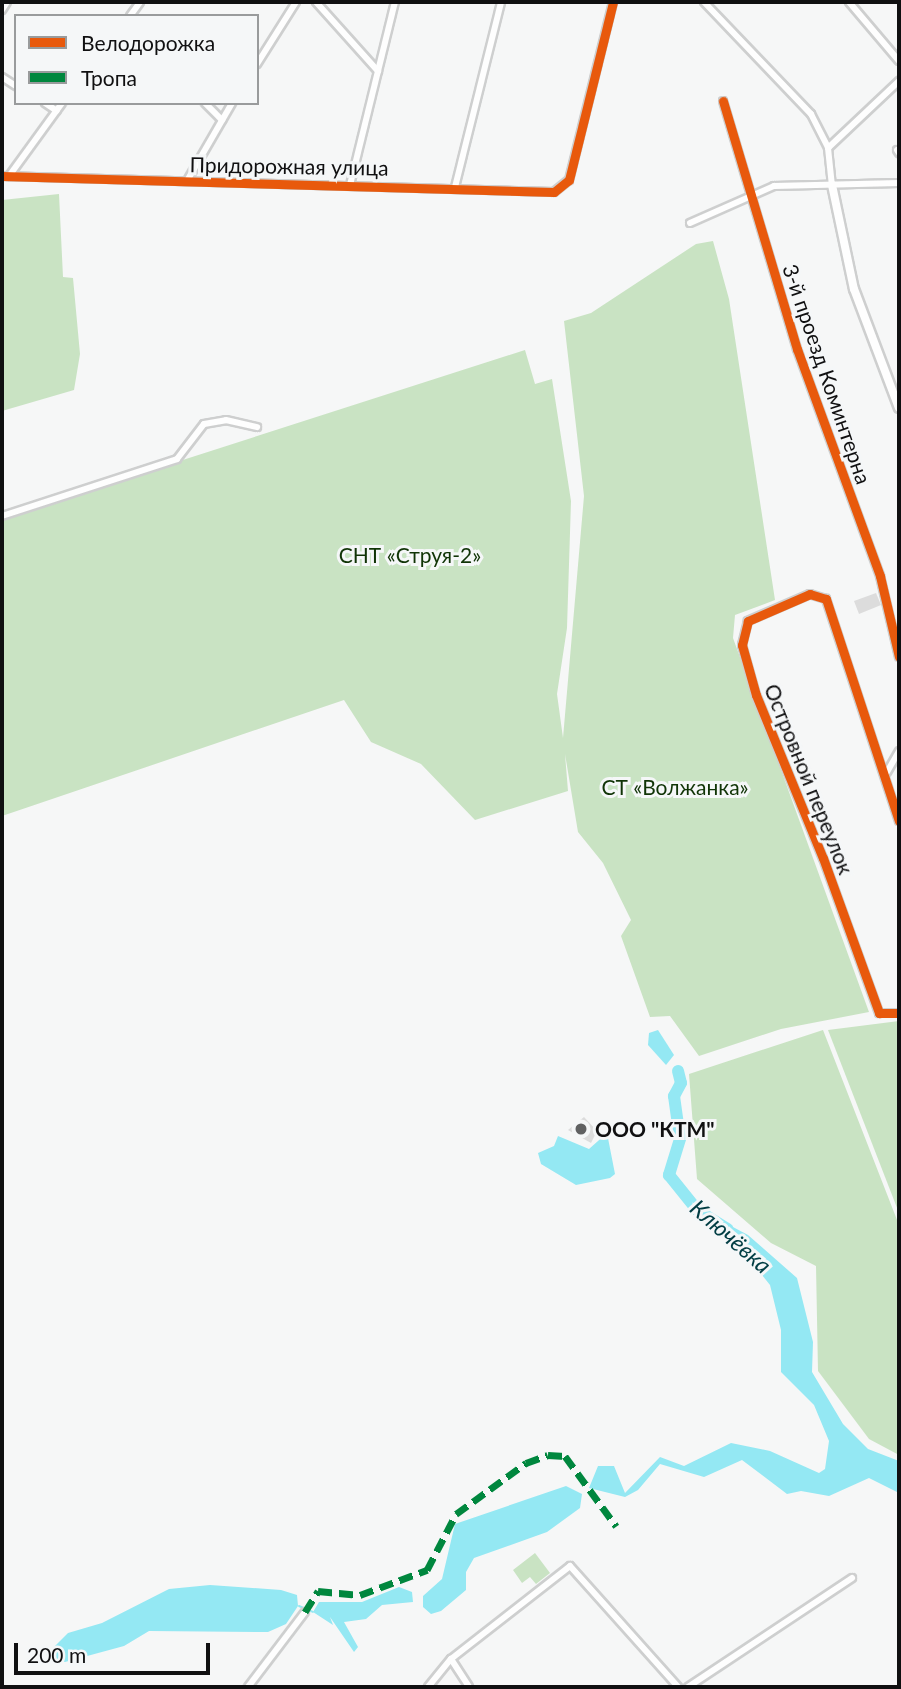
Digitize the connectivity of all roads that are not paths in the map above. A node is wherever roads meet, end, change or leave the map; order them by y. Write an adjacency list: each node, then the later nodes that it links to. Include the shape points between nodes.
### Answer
1 (7, 2): 9 (street)
2 (296, 2): 10 (street)
3 (316, 2): 12 (street)
4 (395, 2): 12 (street)
5 (501, 2): 27 (street)
6 (613, 2): 27 (street, Придорожная улица, via 569,180 554,192)
7 (704, 2): 21 (street, via 811,114)
8 (849, 2): 11 (street)
9 (2, 10)
10 (259, 61)
11 (899, 61)
12 (377, 71): 25 (street)
13 (899, 81): 21 (street)
14 (723, 101): 28 (street, 3-й проезд Коминтерна)
15 (47, 105): 19 (street)
16 (61, 105): 19 (street)
17 (207, 105): 20 (street)
18 (231, 105): 20 (street)
19 (57, 111): 22 (street)
20 (222, 120): 23 (street)
21 (828, 148): 26 (street)
22 (5, 176): 23 (street, Придорожная улица)
23 (187, 181): 25 (street, Придорожная улица)
24 (899, 183): 26 (street)
25 (350, 184): 27 (street, Придорожная улица)
26 (831, 185): 28 (street, via 809,182); 30 (street, via 854,289)
27 (455, 187)
28 (747, 194): 29 (street); 33 (street, 3-й проезд Коминтерна, via 797,349 876,565)
29 (691, 223)
30 (899, 408)
31 (257, 427): 32 (street, via 226,420 204,424 177,459)
32 (2, 516)
33 (899, 657)
34 (899, 751): 35 (street, via 887,767)
35 (889, 786): 36 (street); 37 (street, Островной переулок, via 826,599 810,594 748,621 741,645 879,1013)
36 (899, 821)
37 (899, 1013)
38 (852, 1578): 45 (street)
39 (305, 1612): 41 (street)
40 (451, 1660): 42 (street); 43 (street); 44 (street, via 570,1566)
41 (248, 1687)
42 (428, 1687)
43 (470, 1687)
44 (678, 1687)
45 (688, 1687)

